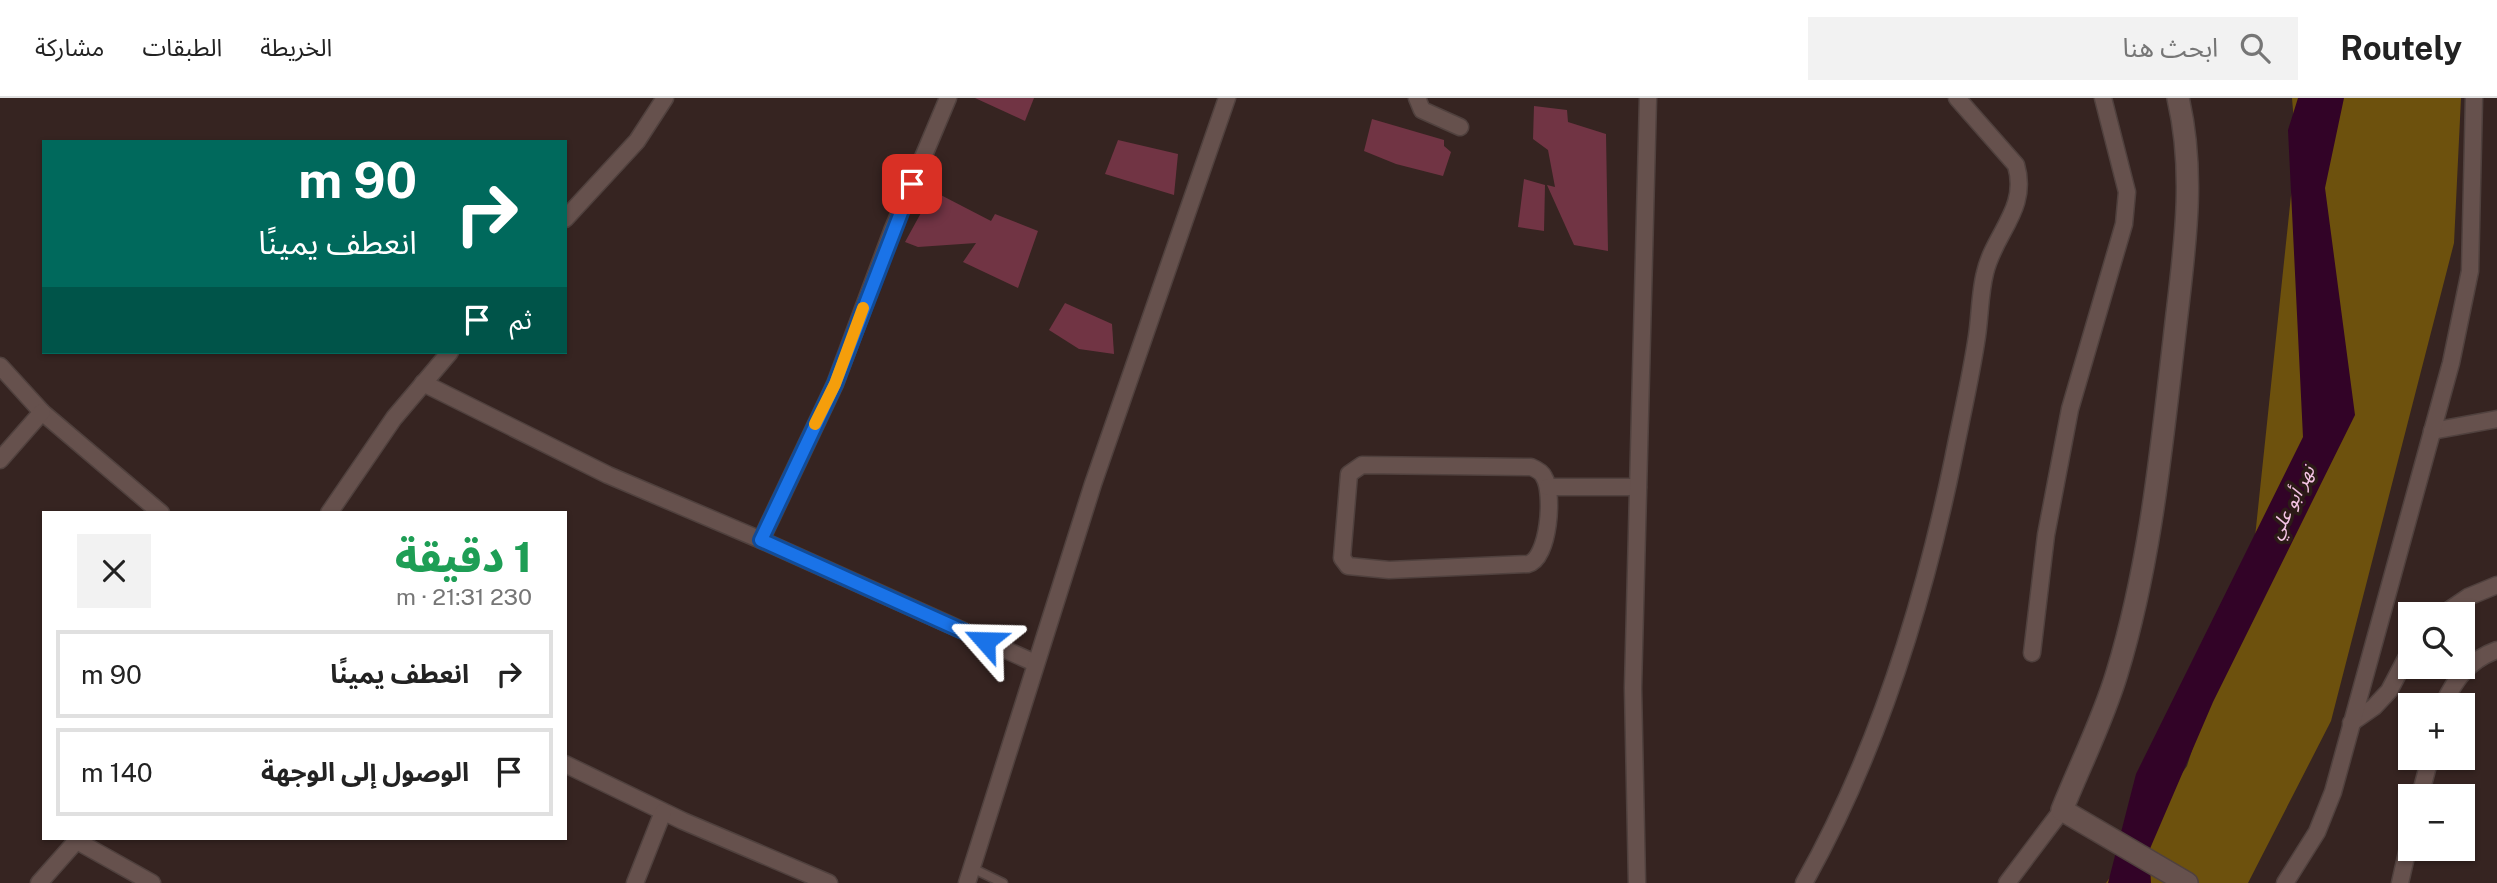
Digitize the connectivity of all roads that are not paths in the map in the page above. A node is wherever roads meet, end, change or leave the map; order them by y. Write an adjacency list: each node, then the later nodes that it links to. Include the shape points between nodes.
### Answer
1 (665, 98): 11 (street, via 637,141)
2 (948, 98): 23 (street, via 835,384)
3 (1227, 98): 28 (street)
4 (1418, 98): 10 (street, via 1422,110)
5 (1648, 98): 20 (street)
6 (1957, 98): 45 (street, via 2016,165 2020,194 1984,274 1976,343 1929,569 1870,740)
7 (2103, 98): 27 (street, via 2127,192 2124,224 2070,409 2046,536)
8 (2178, 98): 33 (street, via 2187,142 2188,225 2159,474 2134,612 2116,677)
9 (2474, 98): 17 (street, via 2470,271)
10 (1460, 127)
11 (567, 217)
12 (448, 354): 14 (street)
13 (0, 366): 15 (street)
14 (423, 383): 22 (street); 23 (street, via 608,475)
15 (42, 412): 18 (street); 21 (street)
16 (2497, 419): 17 (street)
17 (2432, 431): 31 (street)
18 (0, 460)
19 (1548, 487): 19 (street, via 1546,542 1533,563 1389,570 1357,569 1342,558 1349,474 1362,465 1531,467 1545,477); 20 (street)
20 (1638, 487): 44 (street, via 1633,688)
21 (159, 511)
22 (330, 511)
23 (761, 540): 28 (street)
24 (2497, 585): 25 (street)
25 (2461, 602)
26 (2497, 650): 30 (street, via 2471,662)
27 (2032, 653)
28 (1035, 663): 38 (street)
29 (2398, 673): 31 (street, via 2389,691)
30 (2450, 693)
31 (2351, 723): 48 (street, via 2317,832)
32 (567, 765): 34 (street)
33 (2062, 810): 46 (street); 47 (street)
34 (663, 812): 41 (street); 42 (street)
35 (77, 840): 39 (street)
36 (80, 840): 40 (street)
37 (2405, 861): 49 (street)
38 (970, 875): 43 (lane)
39 (39, 883)
40 (152, 883)
41 (635, 883)
42 (829, 883)
43 (1003, 883)
44 (1637, 883)
45 (1804, 883)
46 (2007, 883)
47 (2187, 883)
48 (2285, 883)
49 (2400, 883)

